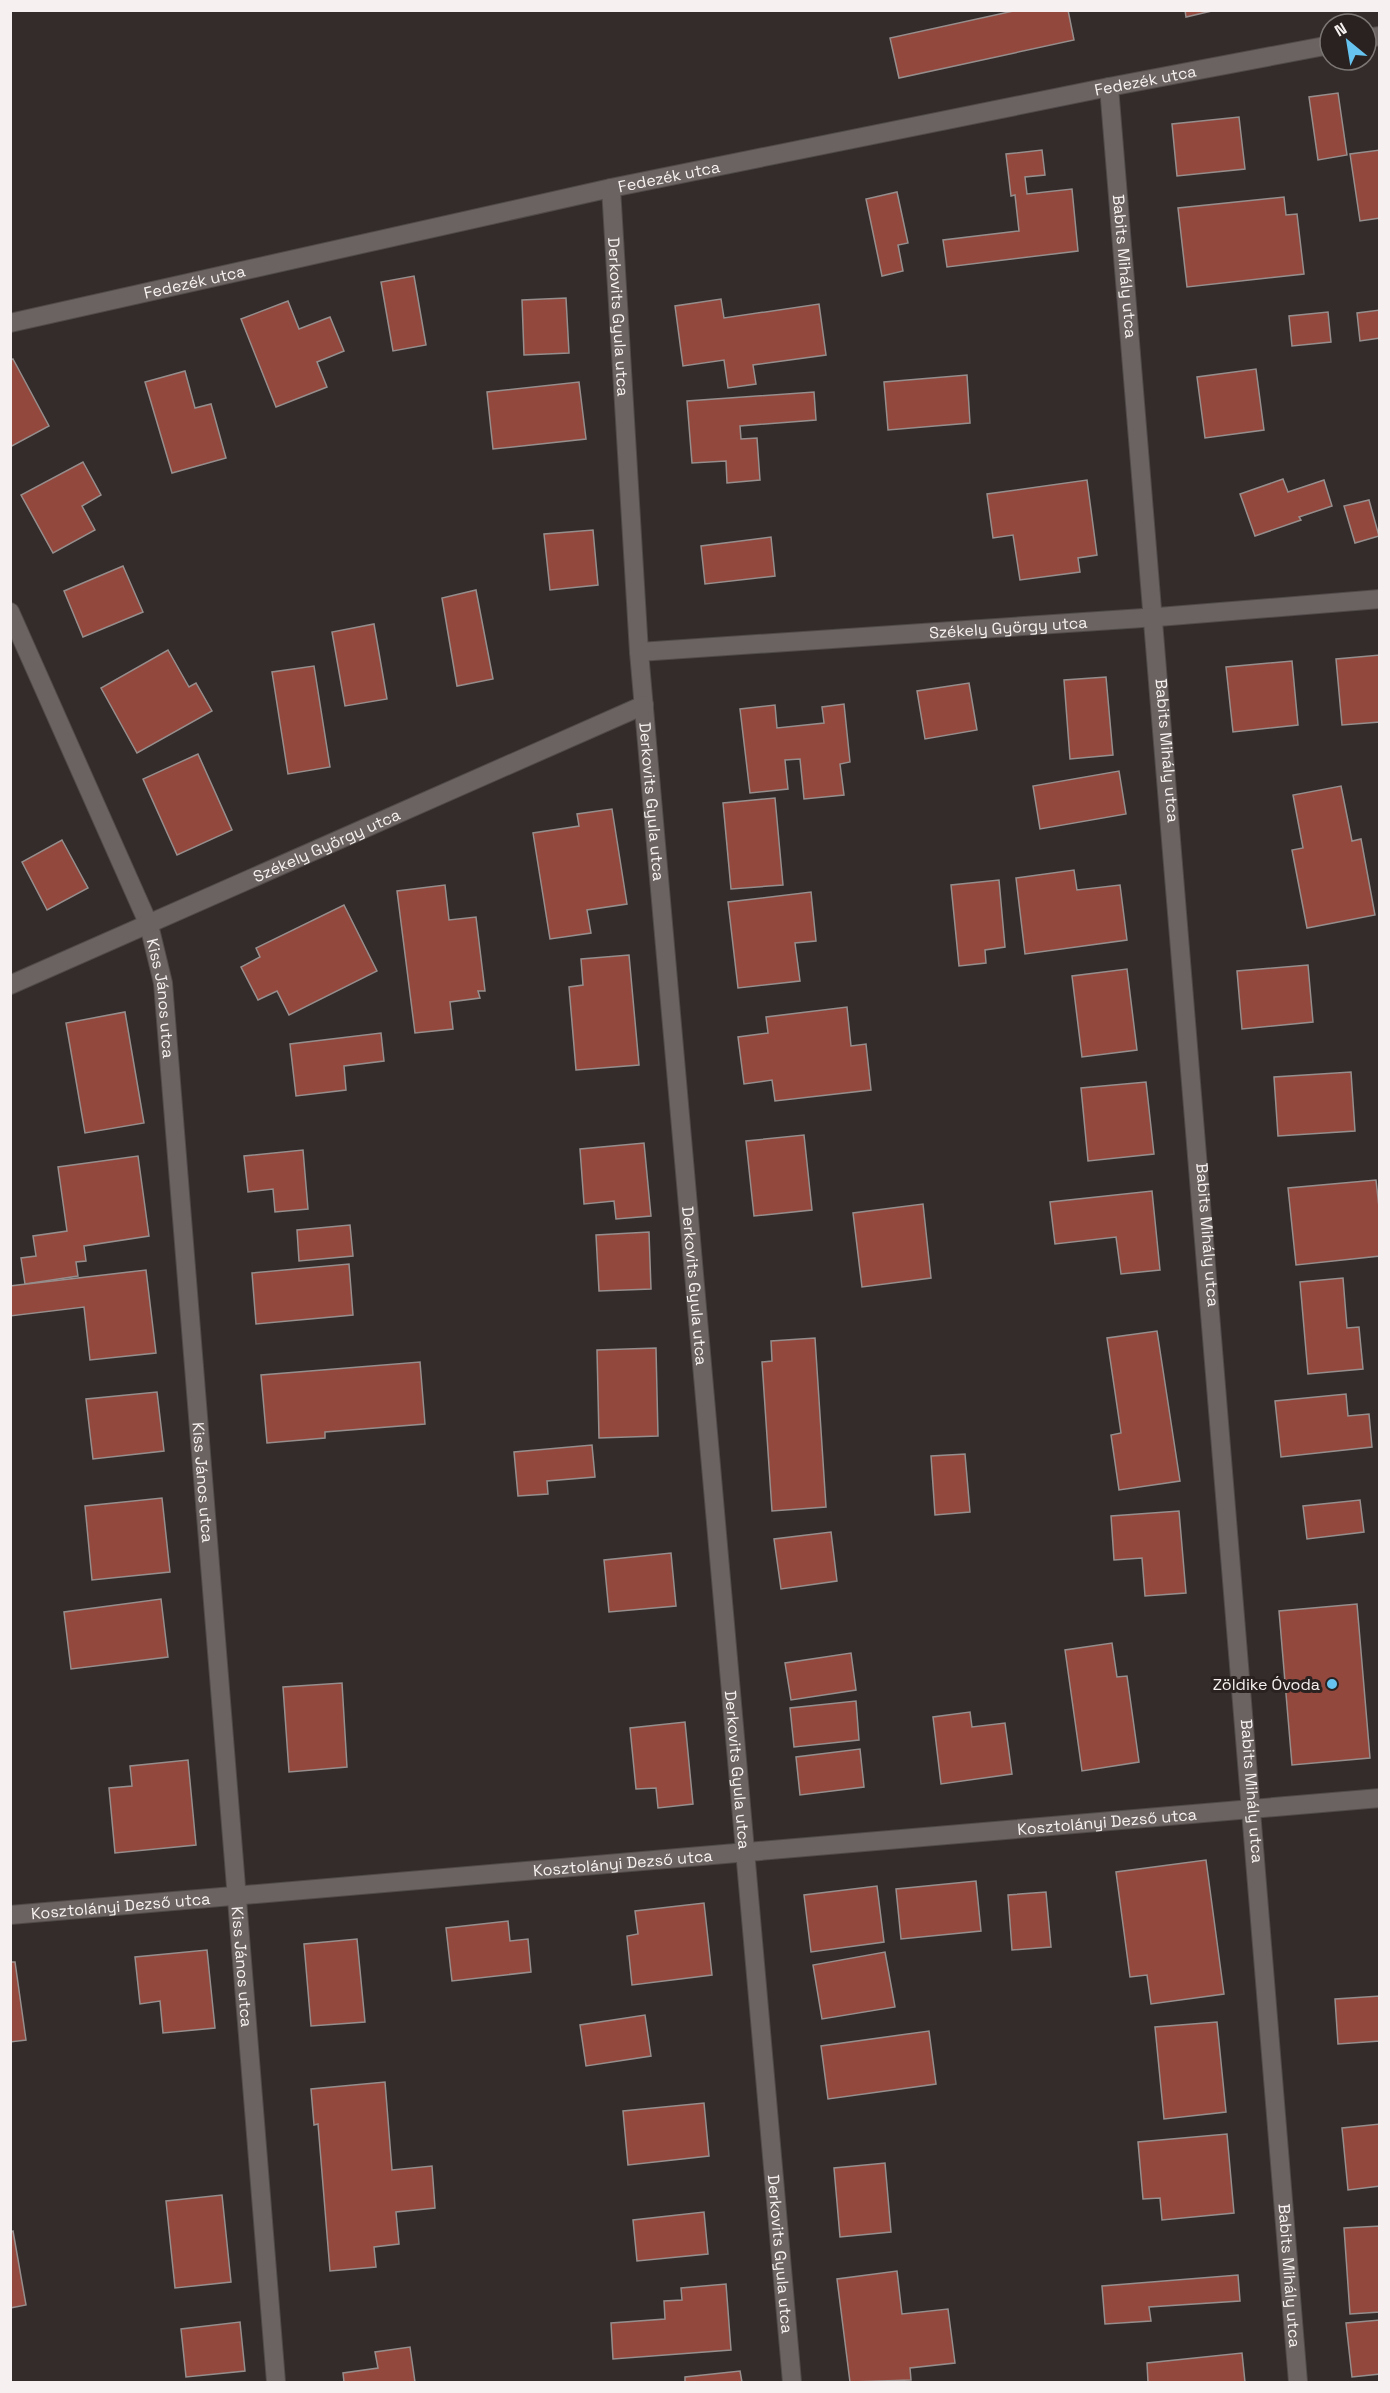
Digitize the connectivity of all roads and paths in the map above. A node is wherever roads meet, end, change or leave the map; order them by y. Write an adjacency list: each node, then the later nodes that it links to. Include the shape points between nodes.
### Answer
1 (1318, 47): 2 (street, Fedezék utca)
2 (1109, 87): 3 (street, Fedezék utca); 7 (street, Babits Mihály utca)
3 (611, 188): 4 (street, Fedezék utca); 8 (street, Derkovits Gyula utca)
4 (10, 323)
5 (1380, 599): 7 (street, Székely György utca)
6 (10, 612): 10 (street, Kiss János utca)
7 (1158, 617): 8 (street, Székely György utca); 13 (street, Babits Mihály utca)
8 (639, 652): 9 (street, Derkovits Gyula utca)
9 (644, 705): 10 (street, Székely György utca); 14 (street, Derkovits Gyula utca)
10 (149, 925): 11 (street, Székely György utca); 15 (street, Kiss János utca, via 163,982)
11 (10, 985)
12 (1380, 1798): 13 (street, Kosztolányi Dezső utca)
13 (1254, 1808): 14 (street, Kosztolányi Dezső utca); 19 (street, Babits Mihály utca)
14 (746, 1852): 15 (street, Kosztolányi Dezső utca); 18 (street, Derkovits Gyula utca)
15 (235, 1896): 16 (street, Kosztolányi Dezső utca); 17 (street, Kiss János utca)
16 (10, 1915)
17 (276, 2382)
18 (792, 2382)
19 (1298, 2382)

